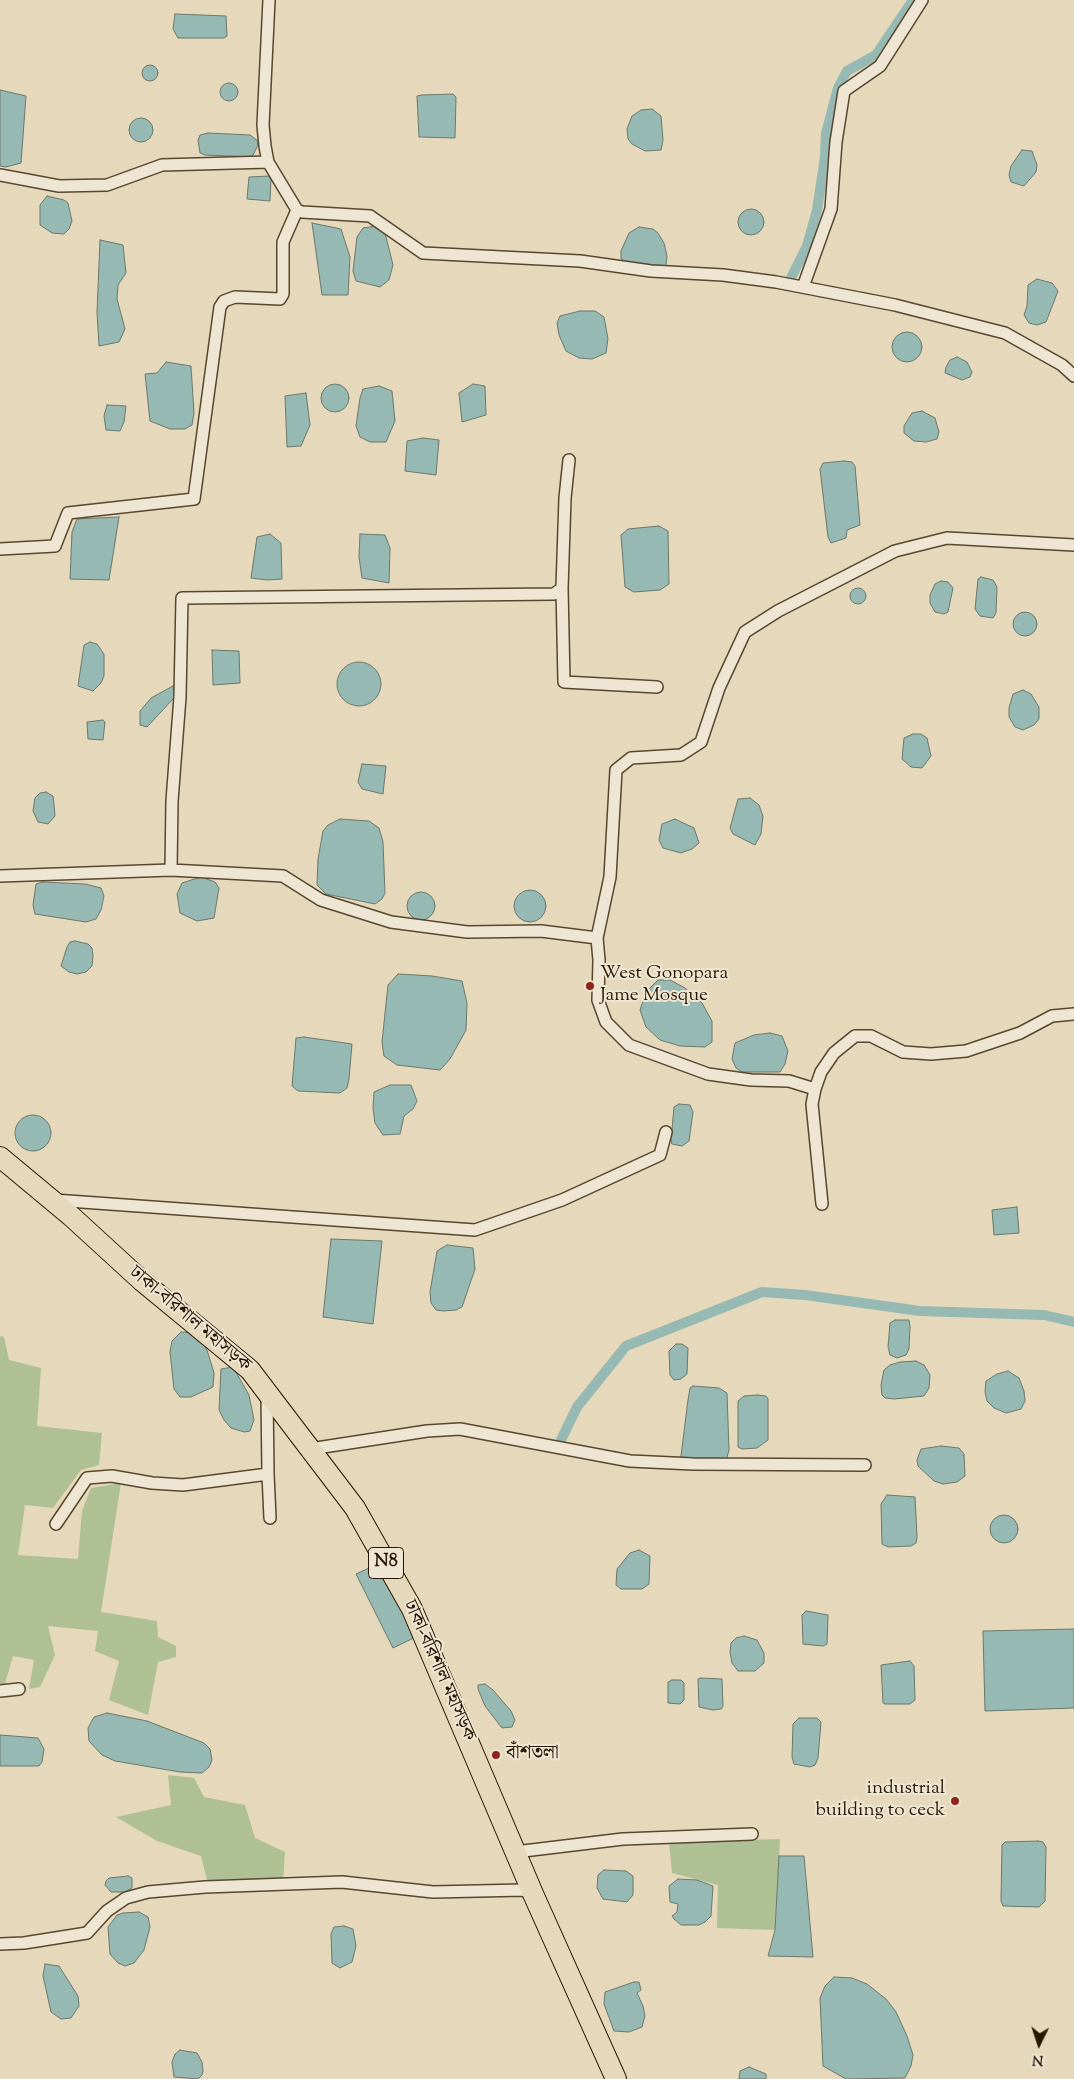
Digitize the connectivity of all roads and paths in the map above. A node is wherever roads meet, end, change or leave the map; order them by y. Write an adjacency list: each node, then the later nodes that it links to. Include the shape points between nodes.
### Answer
1 (269, 0): 3 (street, via 263,125)
2 (922, 0): 6 (street, via 880,66 844,91 831,209)
3 (268, 162): 4 (street, via 162,165 108,185 59,186); 5 (street)
4 (0, 175)
5 (297, 210): 6 (street, via 370,216 423,253 580,261 650,271 723,275); 10 (street, via 282,242 283,294 280,299 235,298 224,301 220,307 194,499 68,513 55,546)
6 (802, 287): 7 (street, via 895,305 1005,333 1062,365)
7 (1074, 376)
8 (569, 460): 11 (street)
9 (1074, 545): 15 (street, via 947,538 903,549 778,611 744,632 719,688 701,742 681,755 631,758 616,770 610,877)
10 (0, 549)
11 (562, 588): 12 (street, via 564,682); 13 (street, via 554,594 545,595 182,598)
12 (657, 688)
13 (170, 870): 14 (street); 15 (street, via 283,876 322,900 391,922 467,932 540,931)
14 (0, 876)
15 (597, 938): 17 (street, via 598,1000 606,1022 629,1045 708,1074 789,1081)
16 (1074, 1014): 17 (street, via 1052,1016 1020,1033 966,1051 904,1052 872,1036 855,1036 834,1053)
17 (814, 1089): 21 (street, via 812,1104)
18 (666, 1132): 20 (street, via 660,1155 562,1200 475,1230)
19 (0, 1157): 20 (highway, ঢাকা-বরিশাল মহাসড়ক / N8)
20 (49, 1200): 22 (highway, ঢাকা-বরিশাল মহাসড়ক / N8, via 250,1370)
21 (822, 1204)
22 (264, 1390): 23 (highway, ঢাকা-বরিশাল মহাসড়ক / N8); 25 (street, via 267,1393)
23 (310, 1448): 24 (street, via 460,1429 630,1461); 31 (highway, ঢাকা-বরিশাল মহাসড়ক / N8, via 355,1508 412,1609)
24 (865, 1465)
25 (268, 1474): 26 (street); 27 (street, via 183,1485 112,1476 87,1478)
26 (270, 1518)
27 (56, 1524)
28 (19, 1689): 29 (street)
29 (0, 1691)
30 (752, 1834): 31 (street, via 623,1839)
31 (515, 1852): 32 (highway, ঢাকা-বরিশাল মহাসড়ক / N8)
32 (534, 1896): 33 (street, via 523,1890 433,1892 342,1882 148,1892 126,1898 107,1911 87,1934); 34 (highway, ঢাকা-বরিশাল মহাসড়ক / N8)
33 (0, 1944)
34 (616, 2079)

